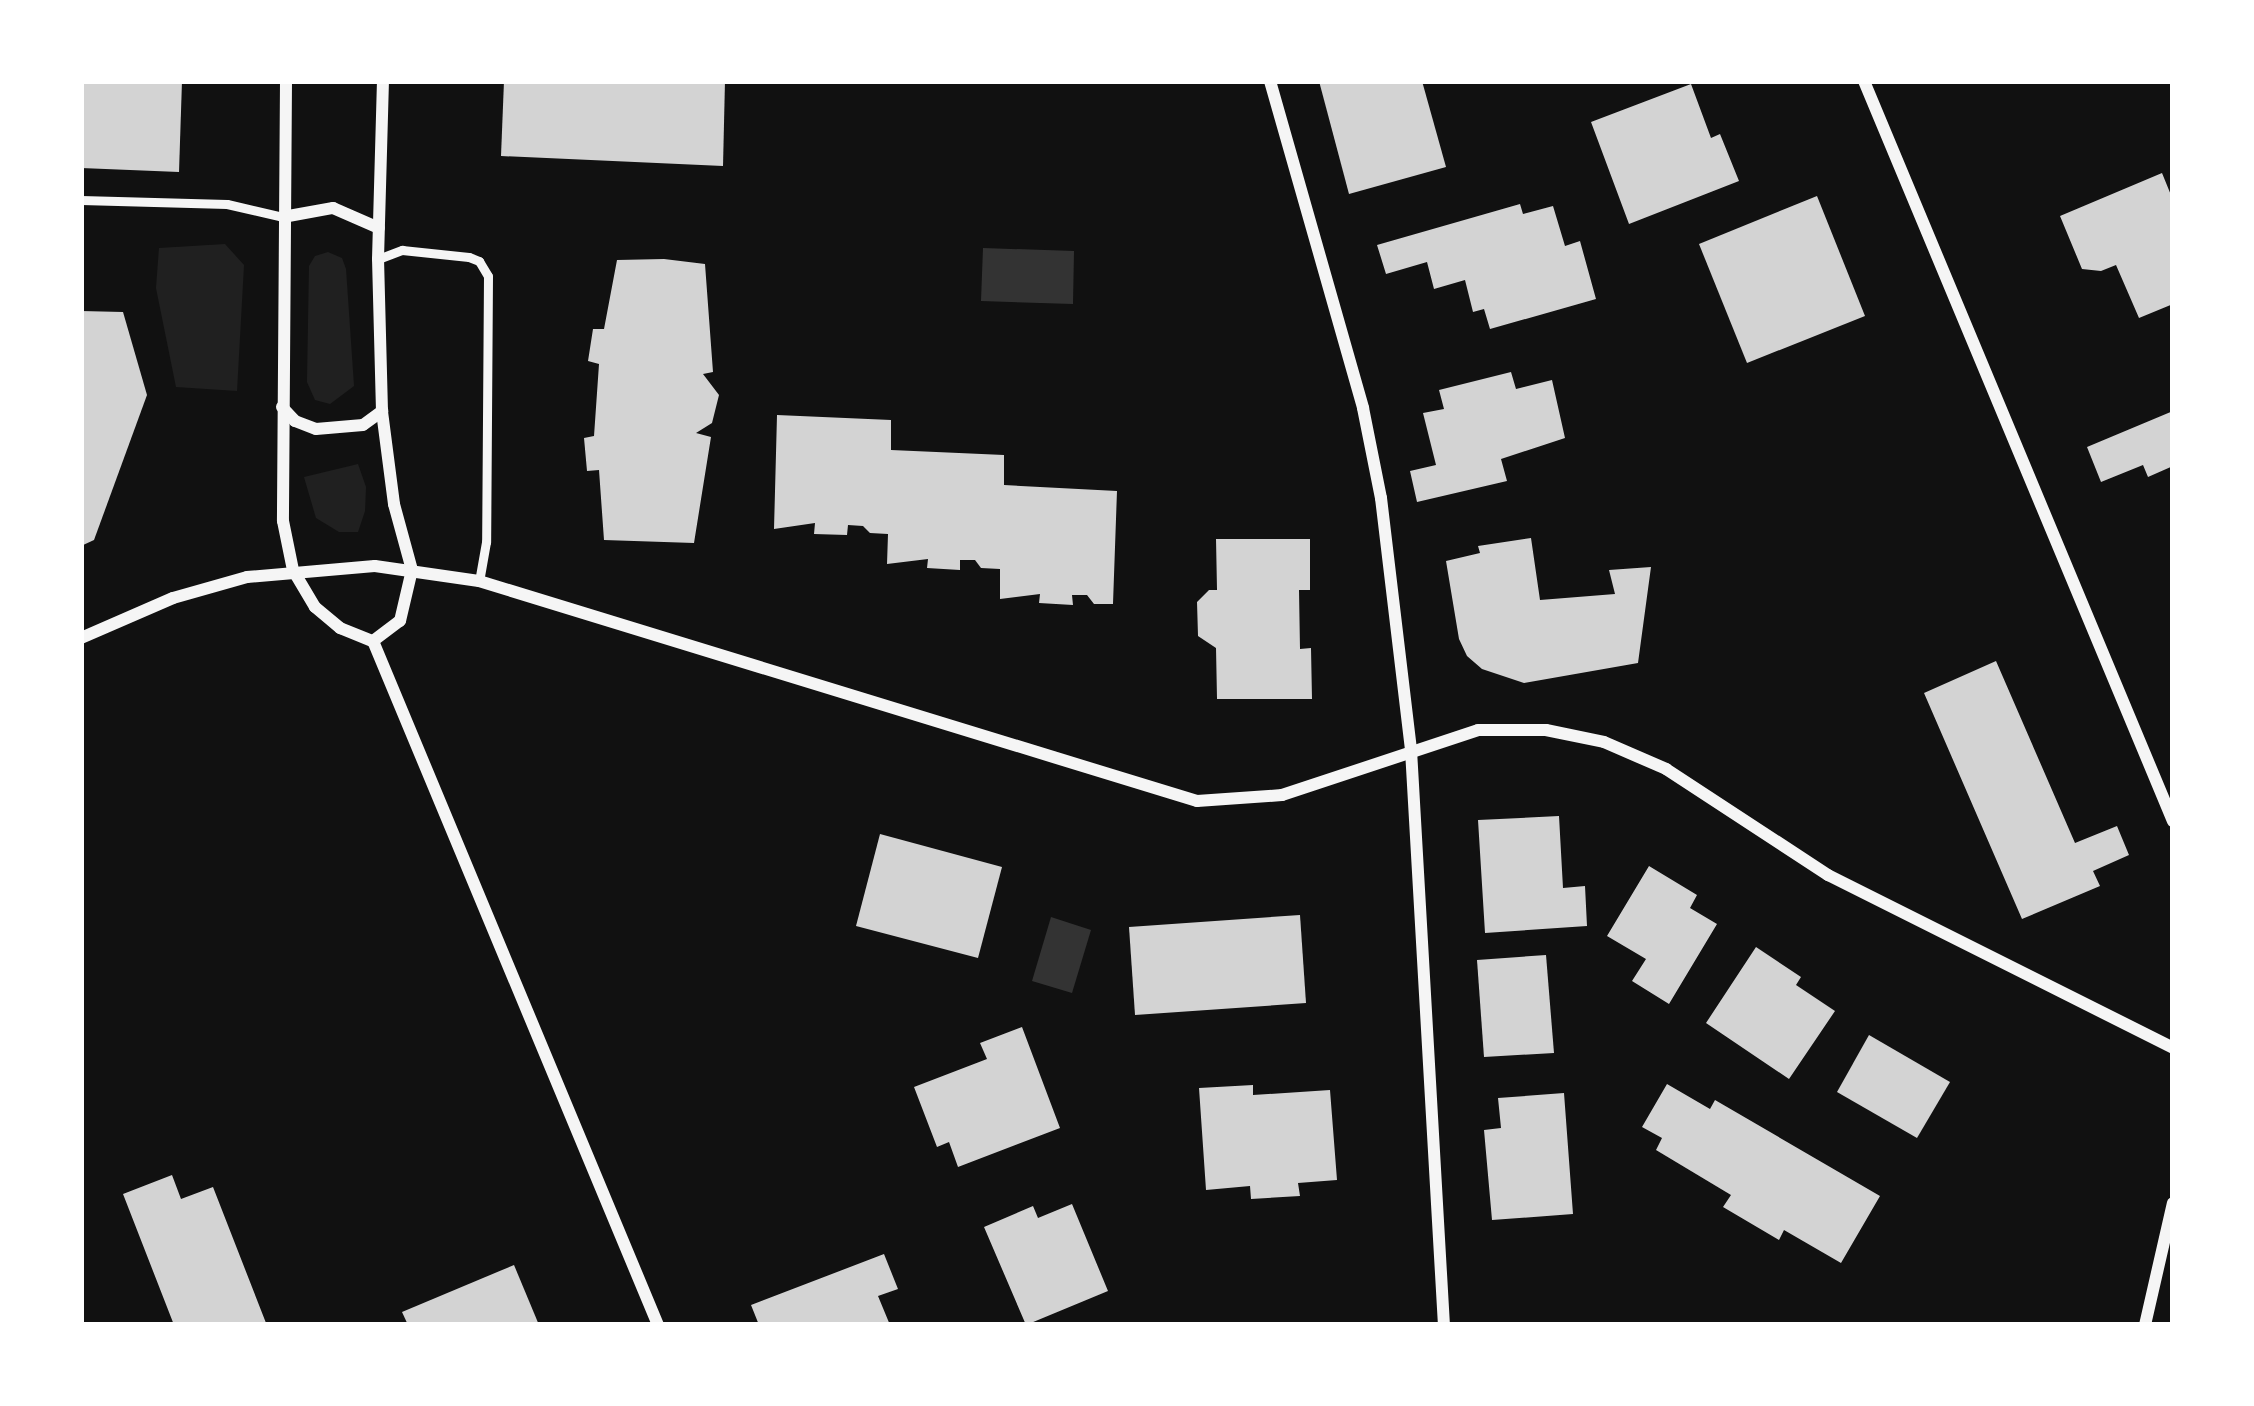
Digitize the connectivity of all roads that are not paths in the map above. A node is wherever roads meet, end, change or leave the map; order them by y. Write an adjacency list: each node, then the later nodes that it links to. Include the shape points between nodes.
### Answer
1 (286, 81): 6 (street)
2 (383, 81): 7 (street)
3 (1270, 81): 16 (street, via 1367,430)
4 (1864, 81): 17 (street)
5 (81, 200): 6 (lane, via 227,204)
6 (283, 218): 7 (street, via 333,208); 9 (street)
7 (379, 228): 8 (street)
8 (378, 259): 10 (street); 13 (lane, via 402,250 469,257 488,276)
9 (281, 406): 10 (street, via 316,429 363,425); 12 (street, via 283,521)
10 (382, 411): 11 (street)
11 (412, 569): 12 (street); 13 (street); 15 (street, via 400,621)
12 (293, 570): 14 (street, via 200,589); 15 (street, via 315,607)
13 (479, 581): 16 (street, via 1197,801 1282,795)
14 (81, 638)
15 (373, 641): 20 (street)
16 (1411, 750): 18 (street, via 1478,730 1546,730 1604,742 1666,769 1828,874); 21 (street)
17 (2173, 821)
18 (2173, 1048)
19 (2173, 1203): 22 (street)
20 (658, 1325)
21 (1444, 1325)
22 (2145, 1325)

